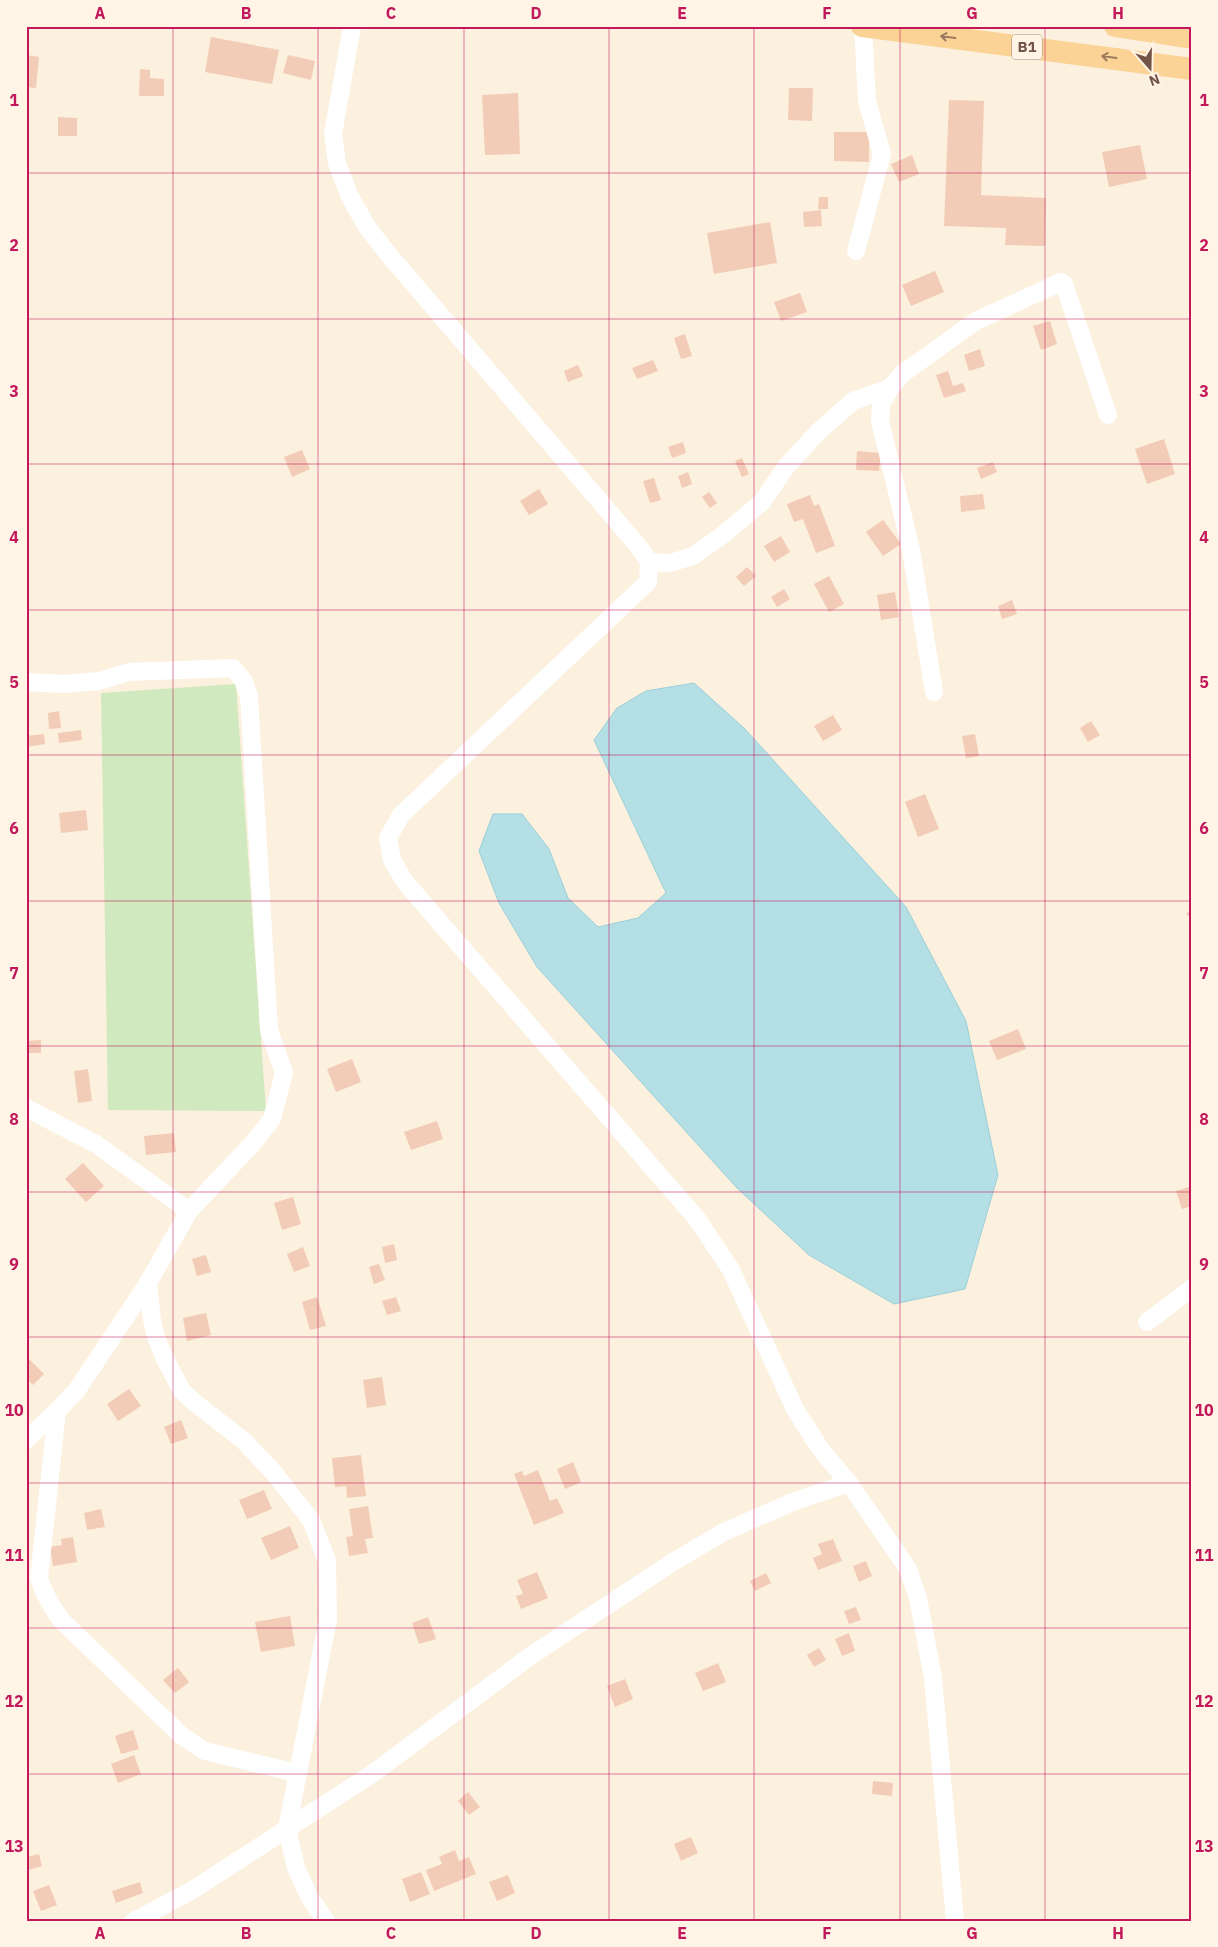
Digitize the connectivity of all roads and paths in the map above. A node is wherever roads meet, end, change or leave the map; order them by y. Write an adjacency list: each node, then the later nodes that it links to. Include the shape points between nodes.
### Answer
1 (352, 26): 9 (street, via 333,134 337,163 349,195 367,227 389,255 640,547)
2 (862, 26): 5 (main road, B1, one-way to 2); 6 (street, via 867,101 882,154)
3 (1115, 26): 4 (main road)
4 (1192, 38)
5 (1192, 69)
6 (856, 251)
7 (890, 388): 8 (street, via 902,374 976,320 1061,282); 9 (street, via 853,401 786,467 762,502 724,534 693,556 670,563); 11 (street, via 881,404 880,421 911,550)
8 (1108, 414)
9 (649, 562): 19 (street, via 648,582 401,815 388,838 392,860 405,882 698,1220 731,1270 795,1409 821,1450)
10 (26, 682): 13 (street, via 64,684 99,681 129,672 233,668 243,680 249,696 269,1030 284,1073 272,1119)
11 (934, 692)
12 (26, 1108): 13 (street, via 96,1144)
13 (189, 1210): 14 (street)
14 (148, 1283): 17 (street, via 77,1390); 20 (street, via 156,1337 182,1391 244,1441 274,1473 310,1520 327,1561 328,1619)
15 (1192, 1288): 16 (street)
16 (1148, 1322)
17 (57, 1412): 18 (street); 20 (street, via 39,1578 52,1608 193,1744 205,1751)
18 (26, 1440)
19 (849, 1483): 21 (street, via 795,1501 733,1528 673,1562 529,1657 372,1774); 24 (street, via 908,1569 918,1598 933,1678)
20 (297, 1773): 21 (street)
21 (287, 1829): 22 (street, via 191,1891); 23 (street, via 296,1868 310,1898)
22 (134, 1921)
23 (326, 1921)
24 (955, 1921)

